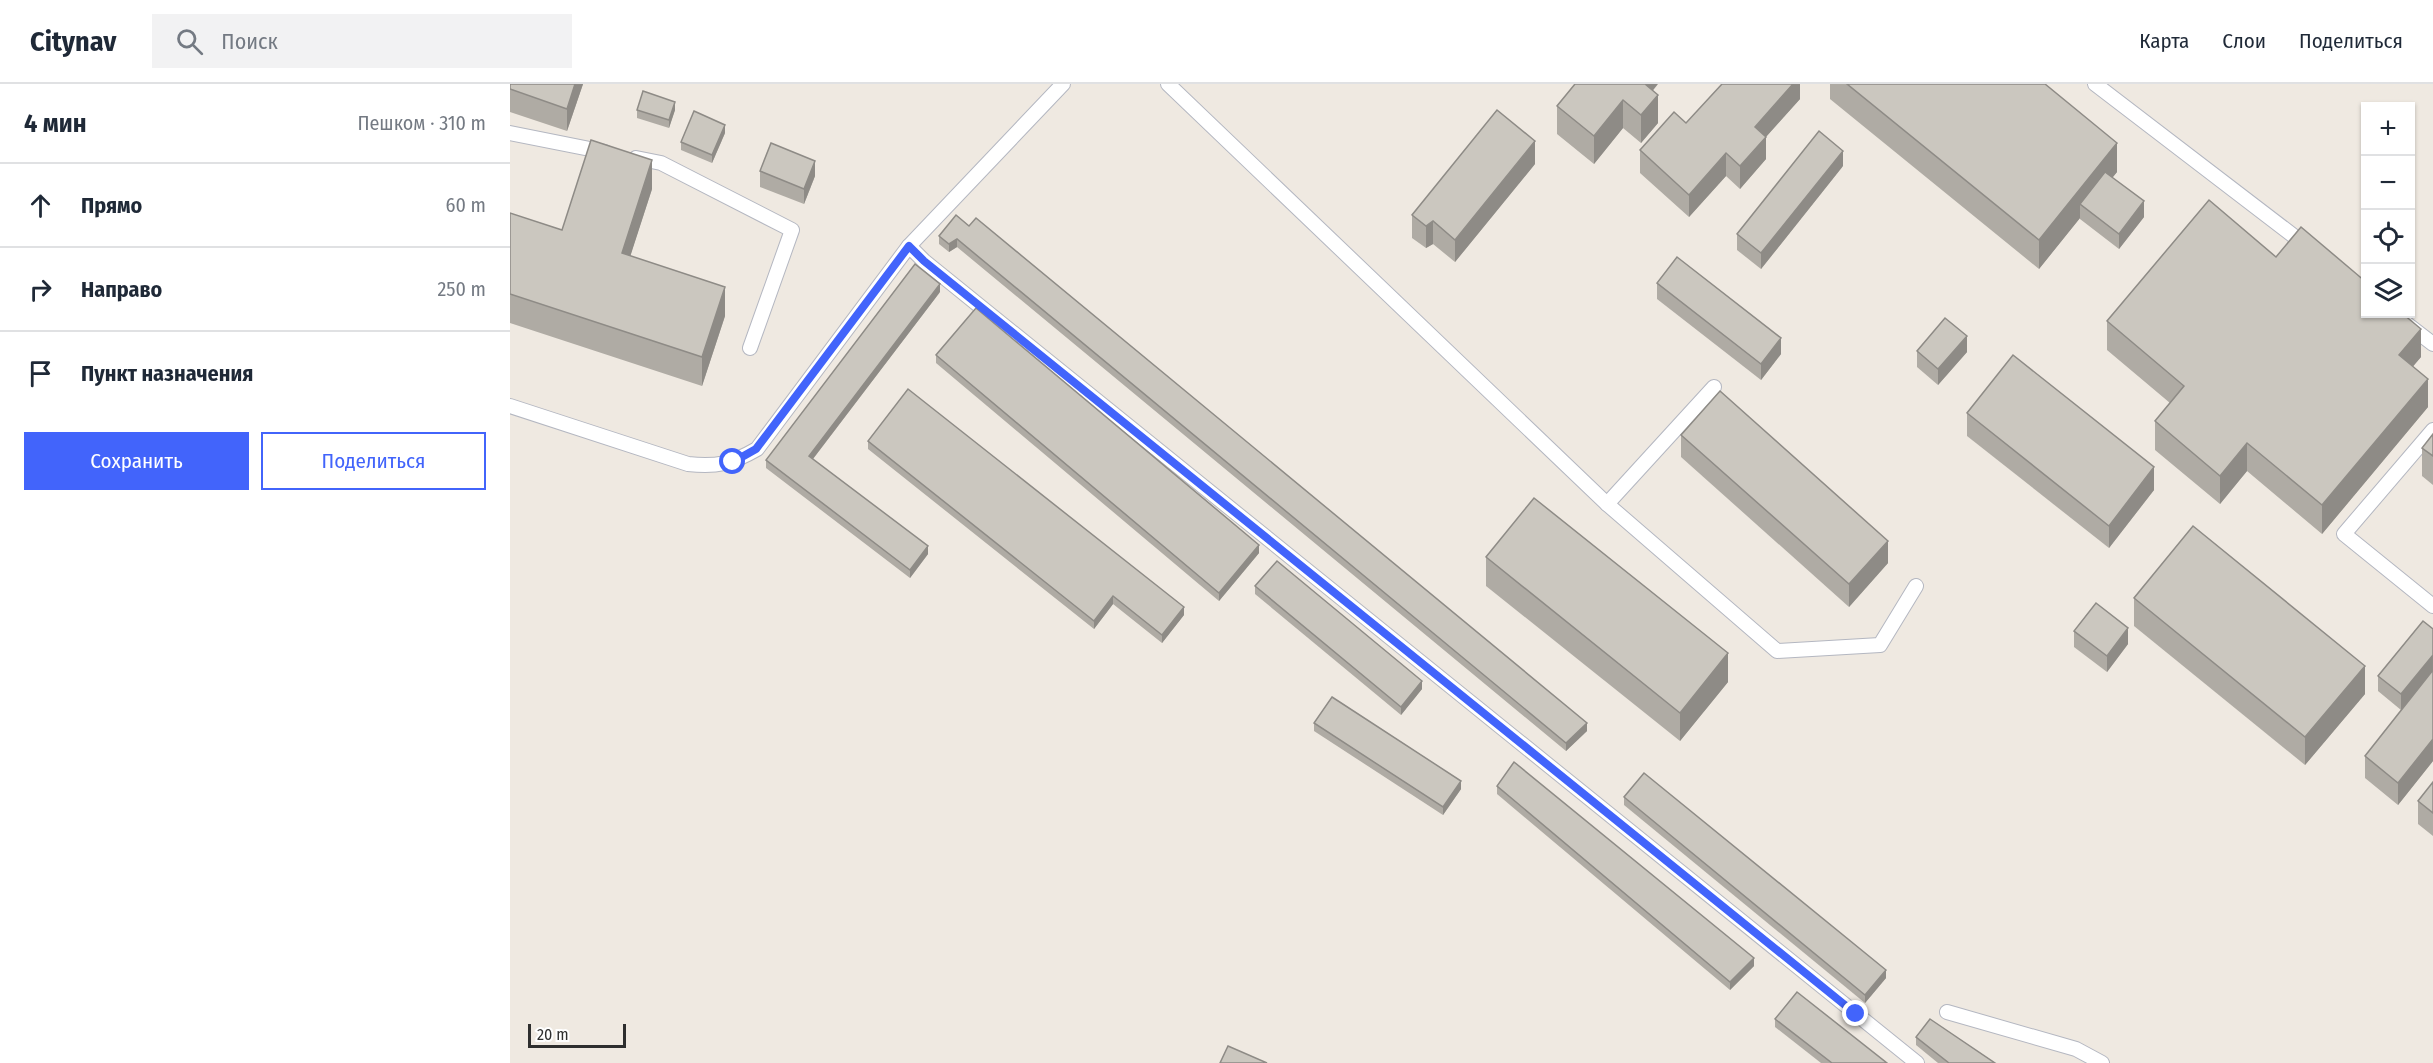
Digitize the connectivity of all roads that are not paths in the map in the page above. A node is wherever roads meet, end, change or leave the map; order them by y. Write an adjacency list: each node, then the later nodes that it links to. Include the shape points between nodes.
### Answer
1 (1063, 84): 5 (lane)
2 (1168, 84): 13 (lane)
3 (2095, 84): 6 (lane)
4 (510, 133): 9 (lane, via 662,164 792,230)
5 (909, 246): 11 (lane, via 756,449 733,462 688,464); 17 (lane)
6 (2319, 256)
7 (2399, 318): 8 (lane)
8 (2433, 344)
9 (750, 348)
10 (1714, 387): 13 (lane)
11 (510, 406)
12 (2433, 430): 15 (lane, via 2344,534)
13 (1607, 504): 14 (lane, via 1777,651 1880,645)
14 (1916, 586)
15 (2433, 606)
16 (1947, 1012): 18 (lane, via 2076,1049)
17 (1917, 1063)
18 (2102, 1063)

